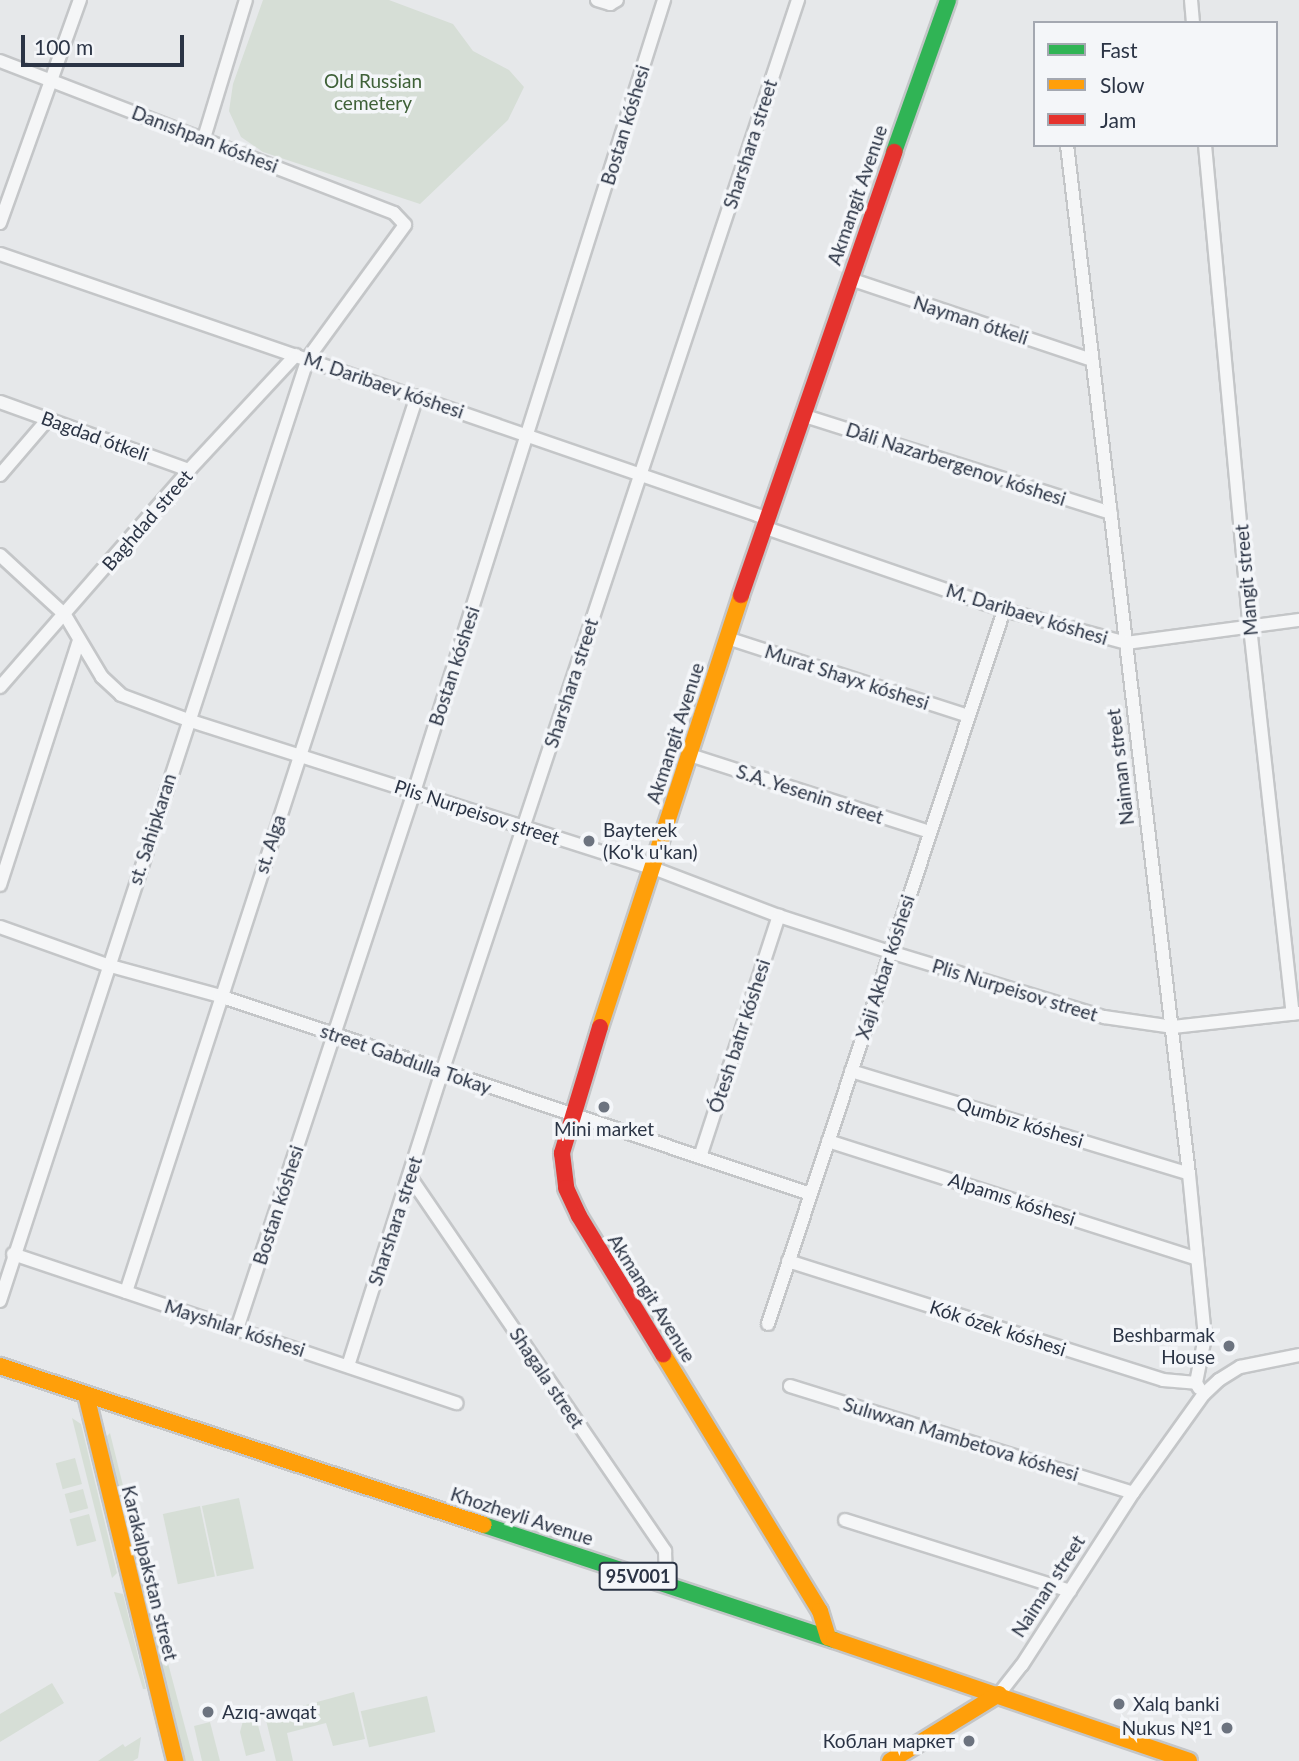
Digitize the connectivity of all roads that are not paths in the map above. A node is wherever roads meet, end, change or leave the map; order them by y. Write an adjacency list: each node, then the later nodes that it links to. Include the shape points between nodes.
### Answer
1 (80, 0): 9 (street)
2 (246, 0): 10 (street)
3 (664, 0): 22 (street, Bostan kóshesi)
4 (798, 0): 24 (street, Sharshara street)
5 (948, 0): 15 (street, Akmangit Avenue)
6 (1191, 0): 7 (street)
7 (1193, 21)
8 (0, 61): 9 (street, Danıshpan kóshesi)
9 (51, 80): 10 (street, Danıshpan kóshesi); 13 (street)
10 (204, 138): 16 (street, Danıshpan kóshesi, via 394,213 405,225)
11 (1067, 147): 17 (street, Naiman street)
12 (1205, 147): 32 (street, Mangit street)
13 (0, 223)
14 (0, 254): 16 (street, M. Daribaev kóshesi)
15 (850, 279): 17 (street, Nayman ótkeli); 20 (street, Akmangit Avenue)
16 (302, 356): 18 (street, M. Daribaev kóshesi); 23 (street, Baghdad street); 38 (street, st. Sahipkaran)
17 (1092, 360): 26 (street, Naiman street)
18 (417, 396): 22 (street, M. Daribaev kóshesi); 39 (street, st. Alga)
19 (0, 402): 21 (street, Bagdad ótkeli)
20 (802, 415): 26 (street, Dáli Nazarbergenov kóshesi); 27 (street, Akmangit Avenue)
21 (48, 419): 23 (street, Bagdad ótkeli); 25 (street)
22 (528, 435): 24 (street, M. Daribaev kóshesi); 41 (street, Bostan kóshesi)
23 (189, 470): 30 (street, Baghdad street)
24 (640, 474): 27 (street, M. Daribaev kóshesi); 42 (street, Sharshara street)
25 (0, 475)
26 (1111, 513): 35 (street, Naiman street)
27 (765, 522): 29 (street, M. Daribaev kóshesi); 33 (street, Akmangit Avenue)
28 (0, 555): 30 (street, Plis Nurpeisov street)
29 (1004, 610): 35 (street, M. Daribaev kóshesi); 37 (street, Xaji Akbar kóshesi)
30 (65, 615): 34 (street, Plis Nurpeisov street); 36 (street, Baghdad street)
31 (1299, 620): 32 (street, M. Daribaev kóshesi)
32 (1250, 627): 35 (street, M. Daribaev kóshesi); 51 (street, Mangit street)
33 (727, 638): 37 (street, Murat Shayx kóshesi); 40 (street, Akmangit Avenue)
34 (79, 641): 38 (street, Plis Nurpeisov street, via 102,677 121,695); 45 (street)
35 (1126, 643): 52 (street, Naiman street)
36 (0, 687)
37 (968, 716): 43 (street, Xaji Akbar kóshesi)
38 (188, 720): 39 (street, Plis Nurpeisov street); 49 (street, st. Sahipkaran)
39 (299, 755): 41 (street, Plis Nurpeisov street); 50 (street, st. Alga)
40 (690, 755): 43 (street, S.A. Yesenin street); 44 (street, Akmangit Avenue)
41 (414, 792): 42 (street, Plis Nurpeisov street); 53 (street, Bostan kóshesi)
42 (523, 828): 44 (street, Plis Nurpeisov street); 55 (street, Sharshara street)
43 (930, 832): 48 (street, Xaji Akbar kóshesi)
44 (653, 868): 46 (street, Plis Nurpeisov street); 56 (street, Akmangit Avenue)
45 (0, 885)
46 (779, 916): 48 (street, Plis Nurpeisov street); 58 (street, Ótesh batır kóshesi)
47 (0, 927): 49 (street, street Gabdulla Tokay)
48 (890, 952): 52 (street, Plis Nurpeisov street, via 1104,1017); 54 (street, Xaji Akbar kóshesi)
49 (107, 965): 50 (street, street Gabdulla Tokay); 62 (street, st. Sahipkaran)
50 (220, 996): 53 (street, street Gabdulla Tokay); 65 (street, st. Alga)
51 (1296, 1014): 52 (street, Plis Nurpeisov street)
52 (1173, 1027): 59 (street, Naiman street)
53 (333, 1034): 55 (street, street Gabdulla Tokay); 68 (street, Bostan kóshesi)
54 (851, 1071): 57 (street, Xaji Akbar kóshesi); 59 (street, Qumbız kóshesi)
55 (442, 1072): 56 (street, street Gabdulla Tokay); 60 (street, Sharshara street)
56 (571, 1115): 58 (street, street Gabdulla Tokay); 81 (street, Akmangit Avenue, via 562,1153 566,1188 579,1216 820,1611)
57 (828, 1141): 61 (street, Xaji Akbar kóshesi); 63 (street, Alpamıs kóshesi)
58 (700, 1157): 61 (street, street Gabdulla Tokay)
59 (1189, 1174): 63 (street, Naiman street)
60 (410, 1177): 71 (street, Sharshara street); 79 (street, Shagala street, via 665,1551)
61 (810, 1194): 64 (street, Xaji Akbar kóshesi)
62 (13, 1254): 65 (street, Mayshılar kóshesi); 66 (street, st. Sahipkaran)
63 (1195, 1258): 72 (street, Naiman street, via 1205,1337)
64 (788, 1261): 67 (street, Xaji Akbar kóshesi); 72 (street, Kók ózek kóshesi, via 1163,1380)
65 (126, 1292): 68 (street, Mayshılar kóshesi)
66 (0, 1301)
67 (768, 1324)
68 (237, 1329): 71 (street, Mayshılar kóshesi)
69 (1299, 1355): 74 (street, Naiman street, via 1240,1367)
70 (0, 1366): 75 (street, Khozheyli Avenue / 95V001)
71 (348, 1366): 76 (street, Mayshılar kóshesi)
72 (1196, 1383): 74 (street)
73 (790, 1386): 77 (street, Sulıwxan Mambetova kóshesi)
74 (1204, 1394): 77 (street, Naiman street)
75 (86, 1395): 79 (street, Khozheyli Avenue / 95V001); 84 (street, Karakalpakstan street)
76 (457, 1403)
77 (1133, 1493): 80 (street, Naiman street)
78 (845, 1520): 80 (street)
79 (666, 1585): 81 (street, Khozheyli Avenue / 95V001)
80 (1070, 1591): 82 (street, Naiman street)
81 (828, 1638): 82 (street, Khozheyli Avenue / 95V001)
82 (999, 1693): 83 (street, Naiman street); 85 (street, Khozheyli Avenue / 95V001)
83 (896, 1759)
84 (175, 1761)
85 (1189, 1761)

